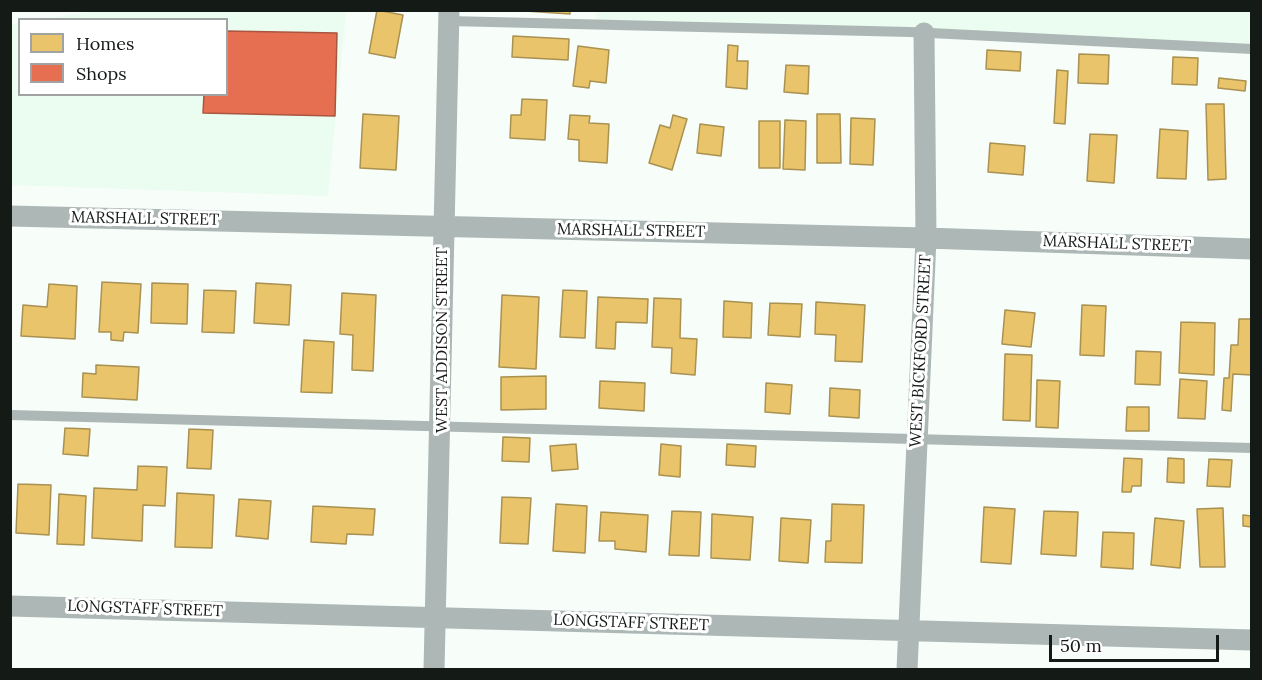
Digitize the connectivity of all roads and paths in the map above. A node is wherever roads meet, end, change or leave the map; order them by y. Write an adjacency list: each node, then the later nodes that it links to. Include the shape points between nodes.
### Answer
1 (449, 16): 2 (lane); 5 (street, WEST ADDISON STREET)
2 (924, 33): 3 (lane); 6 (street, WEST BICKFORD STREET)
3 (1251, 49)
4 (10, 216): 5 (street, MARSHALL STREET)
5 (443, 226): 6 (street, MARSHALL STREET); 9 (street, WEST ADDISON STREET)
6 (926, 238): 7 (street, MARSHALL STREET); 10 (street, WEST BICKFORD STREET)
7 (1251, 249)
8 (10, 415): 9 (lane)
9 (441, 428): 10 (lane); 13 (street, WEST ADDISON STREET)
10 (917, 439): 11 (lane); 14 (street, WEST BICKFORD STREET)
11 (1251, 448)
12 (10, 606): 13 (street, LONGSTAFF STREET)
13 (434, 617): 14 (street, LONGSTAFF STREET); 16 (street, WEST ADDISON STREET)
14 (908, 631): 15 (street, LONGSTAFF STREET); 17 (street, WEST BICKFORD STREET)
15 (1251, 640)
16 (434, 669)
17 (908, 669)

